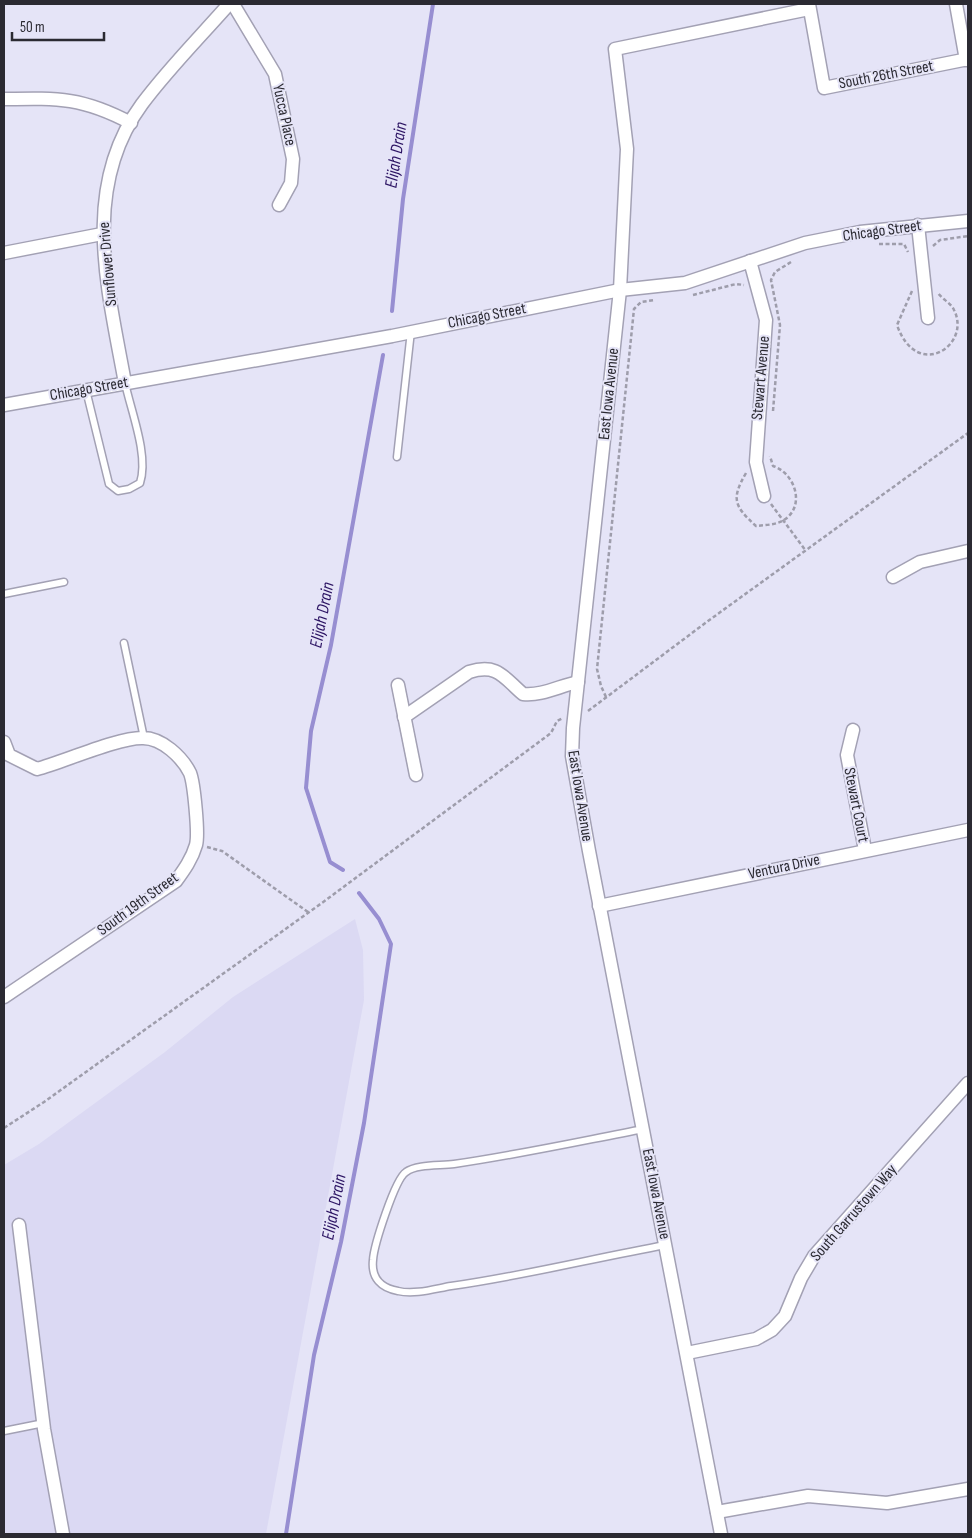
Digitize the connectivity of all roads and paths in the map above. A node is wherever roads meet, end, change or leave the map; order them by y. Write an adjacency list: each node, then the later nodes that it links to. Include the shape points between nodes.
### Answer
1 (231, 4): 7 (street, Sunflower Drive, via 141,105); 8 (street, Yucca Place, via 275,74 293,159 291,183)
2 (956, 4): 5 (street)
3 (809, 6): 4 (street, South 26th Street); 5 (street, South 26th Street, via 824,88)
4 (616, 49): 14 (street, East Iowa Avenue, via 627,149)
5 (967, 60)
6 (4, 100): 7 (street, via 74,100 104,109)
7 (131, 123): 11 (street, Sunflower Drive, via 117,147 107,186)
8 (279, 204)
9 (968, 221): 10 (street, Chicago Street)
10 (918, 225): 13 (street, Chicago Street, via 804,243); 15 (street)
11 (102, 234): 12 (street); 17 (street, Sunflower Drive, via 110,303)
12 (4, 253)
13 (750, 261): 14 (street, Chicago Street, via 685,283); 22 (street, Stewart Avenue, via 766,320 756,462)
14 (620, 290): 16 (street, Chicago Street); 29 (street, East Iowa Avenue)
15 (928, 318)
16 (411, 332): 17 (street, Chicago Street); 21 (lane)
17 (125, 383): 18 (street, Chicago Street); 18 (lane, via 143,473 140,483 118,491 110,484)
18 (86, 390): 19 (street, Chicago Street)
19 (4, 405)
20 (968, 433): 23 (path)
21 (397, 457)
22 (764, 496): 23 (path)
23 (806, 550): 31 (path)
24 (968, 551): 25 (street, via 920,562)
25 (893, 577)
26 (64, 582): 27 (lane)
27 (4, 594)
28 (124, 643): 35 (lane)
29 (578, 682): 32 (street, via 536,696 523,694 503,674 492,669 479,669); 41 (street, East Iowa Avenue, via 572,756)
30 (398, 684): 32 (street)
31 (587, 712)
32 (404, 717): 37 (street)
33 (565, 718): 42 (path, via 557,721 551,734)
34 (854, 730): 40 (street, Stewart Court, via 847,755)
35 (144, 738): 36 (street, via 37,769 9,755); 39 (street, South 19th Street, via 170,748 190,774 198,832)
36 (4, 742)
37 (416, 775)
38 (968, 830): 40 (street, Ventura Drive)
39 (196, 845): 42 (path, via 222,851); 43 (street, South 19th Street, via 176,881)
40 (865, 850): 41 (street, Ventura Drive)
41 (600, 906): 46 (street, East Iowa Avenue)
42 (308, 912): 45 (path)
43 (4, 997)
44 (968, 1083): 49 (street, South Garrustown Way, via 814,1256 785,1316 772,1330 756,1339)
45 (4, 1128)
46 (644, 1129): 48 (street, East Iowa Avenue); 48 (lane, via 410,1170 400,1178 389,1206 373,1259 374,1272 384,1286 412,1292 475,1283)
47 (19, 1225): 50 (street)
48 (666, 1245): 49 (street, East Iowa Avenue)
49 (687, 1353): 53 (street, East Iowa Avenue)
50 (44, 1423): 51 (lane); 54 (street)
51 (4, 1431)
52 (968, 1489): 53 (street, via 887,1503 808,1496)
53 (717, 1512): 55 (street, East Iowa Avenue)
54 (63, 1534)
55 (721, 1534)

